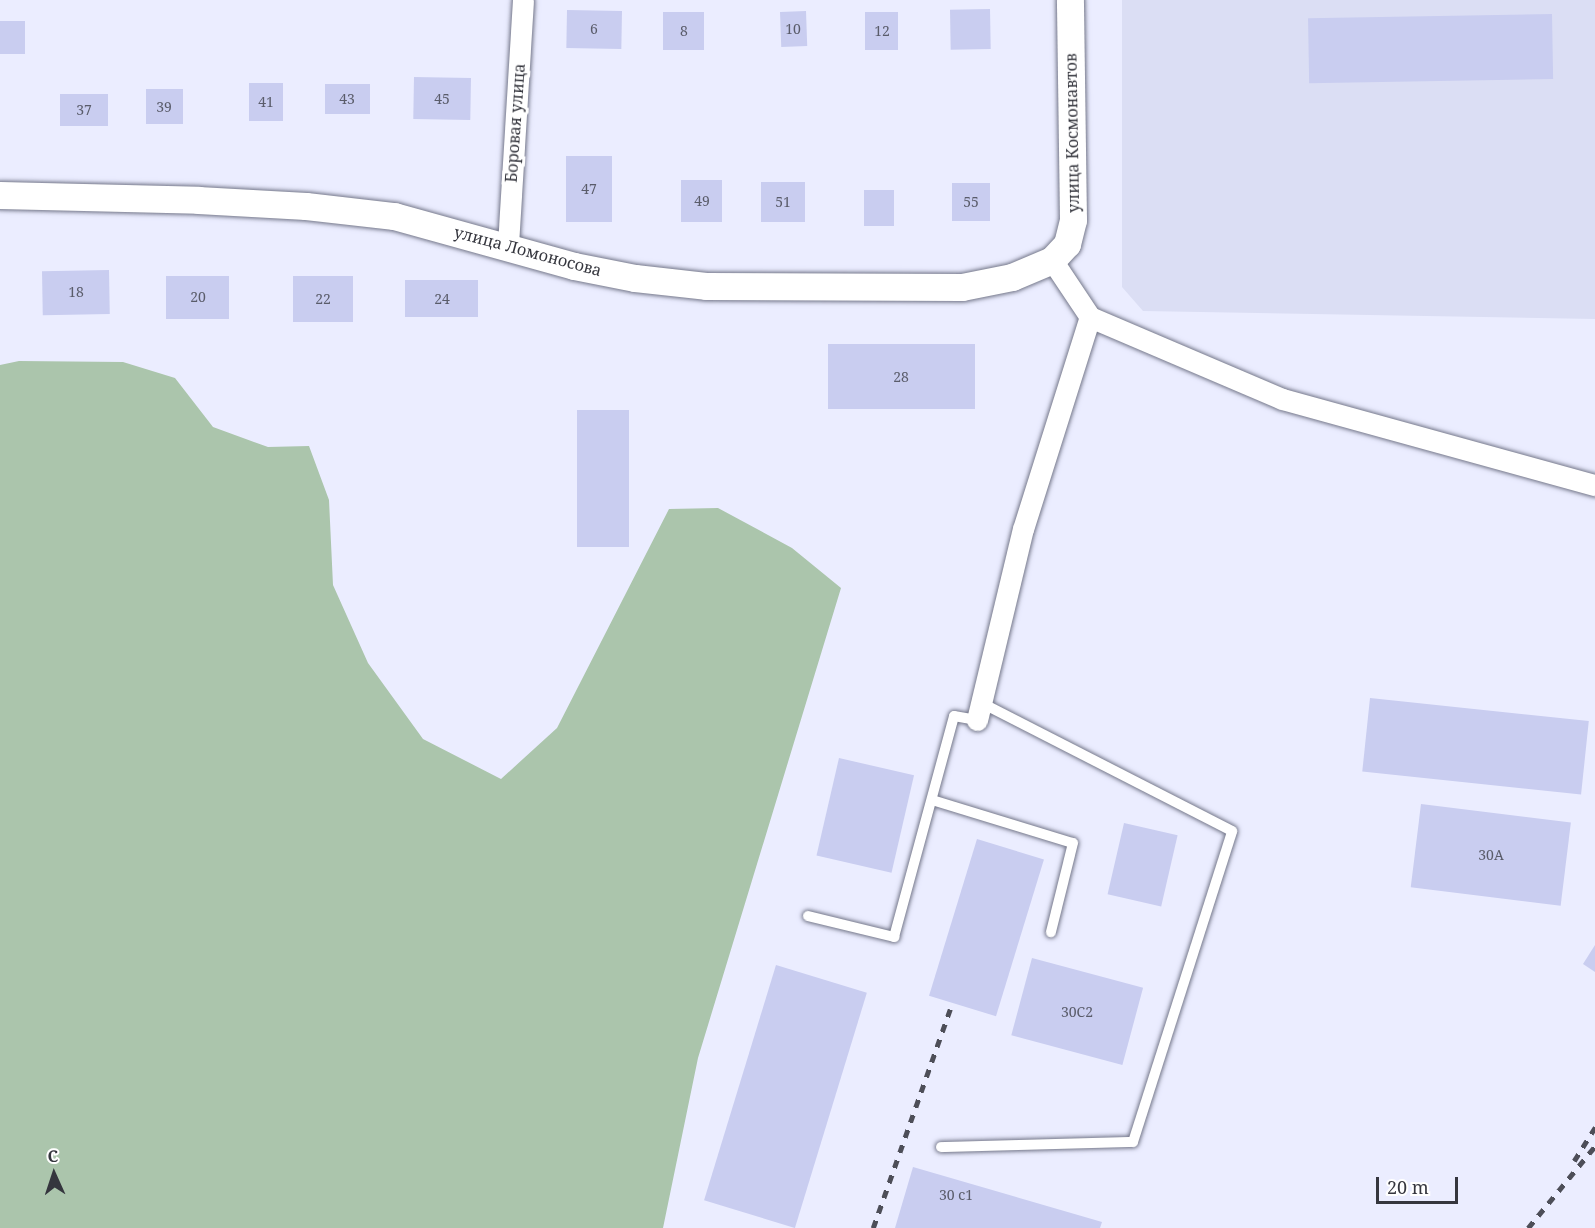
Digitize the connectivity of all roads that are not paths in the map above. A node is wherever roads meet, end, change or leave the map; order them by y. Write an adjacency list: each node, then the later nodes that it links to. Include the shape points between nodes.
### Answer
1 (523, 0): 4 (street, Боровая улица)
2 (1070, 0): 5 (street, улица Космонавтов, via 1074,220 1067,244)
3 (0, 195): 4 (street, улица Ломоносова, via 306,206 394,216)
4 (508, 245): 5 (street, улица Ломоносова, via 584,268 706,286 962,287 1012,277)
5 (1052, 260): 6 (street)
6 (1090, 316): 7 (street, via 1282,399); 8 (street, via 1023,530)
7 (1595, 485)
8 (980, 712): 9 (lane, via 954,716); 12 (lane, via 1232,831 1133,1142)
9 (932, 800): 10 (lane, via 894,938); 11 (lane, via 1073,843)
10 (808, 916)
11 (1051, 932)
12 (941, 1147)

